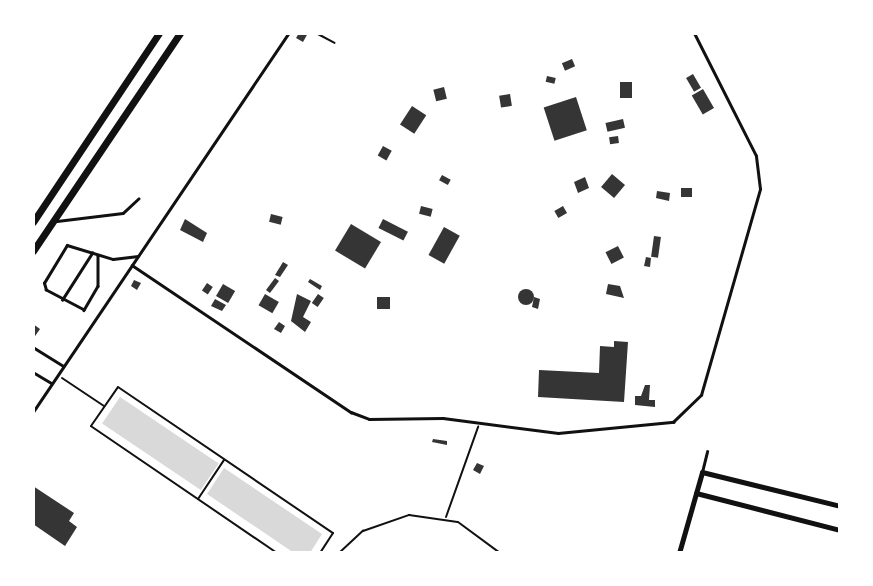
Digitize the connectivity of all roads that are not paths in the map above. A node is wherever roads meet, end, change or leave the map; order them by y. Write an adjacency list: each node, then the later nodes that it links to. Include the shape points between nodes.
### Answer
1 (159, 33): 5 (street)
2 (180, 33): 6 (street)
3 (289, 33): 14 (lane)
4 (694, 33): 15 (lane, via 761,173 760,189 701,395 684,415 660,426 558,433 479,423 360,417)
5 (139, 63): 6 (street); 8 (street)
6 (153, 72): 9 (street)
7 (138, 199): 9 (lane, via 123,213)
8 (40, 212): 9 (street); 10 (street)
9 (54, 221): 11 (street)
10 (33, 222)
11 (33, 251)
12 (92, 253): 13 (lane); 16 (lane); 16 (lane, via 71,244 64,249 44,283 46,290)
13 (98, 256): 14 (lane); 16 (lane, via 99,286 83,310)
14 (138, 256): 15 (lane)
15 (132, 265): 18 (lane)
16 (62, 300)
17 (33, 347): 18 (lane)
18 (64, 366): 20 (lane)
19 (33, 372): 20 (lane)
20 (52, 384): 21 (lane)
21 (33, 412)
22 (707, 452): 23 (lane)
23 (702, 472): 24 (street); 25 (street)
24 (696, 493): 26 (street); 27 (street)
25 (840, 506)
26 (840, 530)
27 (679, 553)

